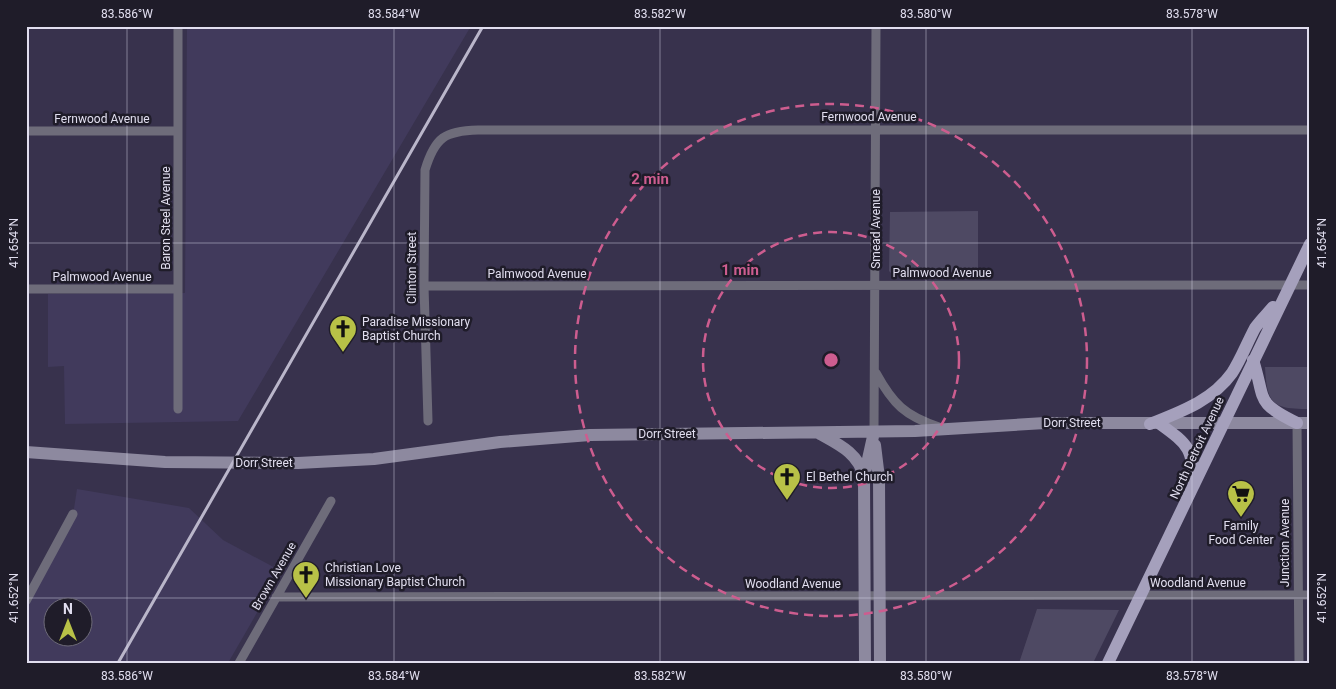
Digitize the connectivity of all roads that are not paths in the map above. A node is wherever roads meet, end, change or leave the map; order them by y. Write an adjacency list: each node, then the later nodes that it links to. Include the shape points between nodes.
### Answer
1 (178, 26): 5 (street, Baron Steel Avenue)
2 (876, 26): 3 (street, Smead Avenue)
3 (876, 130): 4 (street, Fernwood Avenue); 7 (street, Fernwood Avenue, via 458,131 445,136); 9 (street, Smead Avenue)
4 (1310, 130)
5 (178, 131): 6 (street, Fernwood Avenue); 14 (street, Baron Steel Avenue)
6 (26, 132)
7 (436, 147): 11 (street, Clinton Street, via 425,170)
8 (1310, 244): 12 (main road, North Detroit Avenue)
9 (875, 285): 11 (street, Palmwood Avenue); 12 (street, Palmwood Avenue); 16 (street, Smead Avenue)
10 (1310, 285): 12 (street, Palmwood Avenue)
11 (424, 286): 18 (street, Clinton Street)
12 (1288, 288): 15 (main road, North Detroit Avenue); 21 (main road, via 1256,326 1232,372 1220,386 1209,397)
13 (26, 289): 14 (street, Palmwood Avenue)
14 (178, 289): 17 (street, Baron Steel Avenue)
15 (1253, 360): 19 (main road, North Detroit Avenue); 20 (main road, via 1261,398 1280,414)
16 (874, 371): 22 (street, via 887,394 901,409 924,422); 23 (street, Smead Avenue)
17 (178, 409)
18 (428, 421)
19 (1225, 422): 20 (main road, Dorr Street); 21 (main road, Dorr Street); 27 (main road, North Detroit Avenue)
20 (1303, 423): 31 (street, Junction Avenue)
21 (1155, 424): 22 (main road, Dorr Street, via 1045,423); 27 (main road, via 1188,448)
22 (947, 429): 23 (main road, Dorr Street)
23 (874, 432): 24 (main road, Dorr Street); 26 (main road, Smead Avenue); 34 (main road, Smead Avenue, via 879,478)
24 (818, 433): 25 (main road, Dorr Street, via 590,435 500,442 374,459 298,463 165,462); 26 (main road, via 853,455)
25 (26, 452)
26 (864, 477): 33 (main road, Smead Avenue)
27 (1194, 488): 30 (main road, North Detroit Avenue)
28 (331, 501): 35 (street, Brown Avenue)
29 (73, 514): 36 (street)
30 (1140, 595): 31 (street, Woodland Avenue); 34 (street, Woodland Avenue); 40 (main road, North Detroit Avenue)
31 (1298, 595): 32 (street, Woodland Avenue); 41 (street, Junction Avenue)
32 (1310, 595)
33 (865, 596): 34 (street, Woodland Avenue); 35 (street, Woodland Avenue); 38 (main road, Smead Avenue)
34 (880, 596): 39 (main road, Smead Avenue)
35 (276, 597): 37 (street, Brown Avenue)
36 (26, 601)
37 (239, 663)
38 (865, 663)
39 (880, 663)
40 (1108, 663)
41 (1298, 663)

